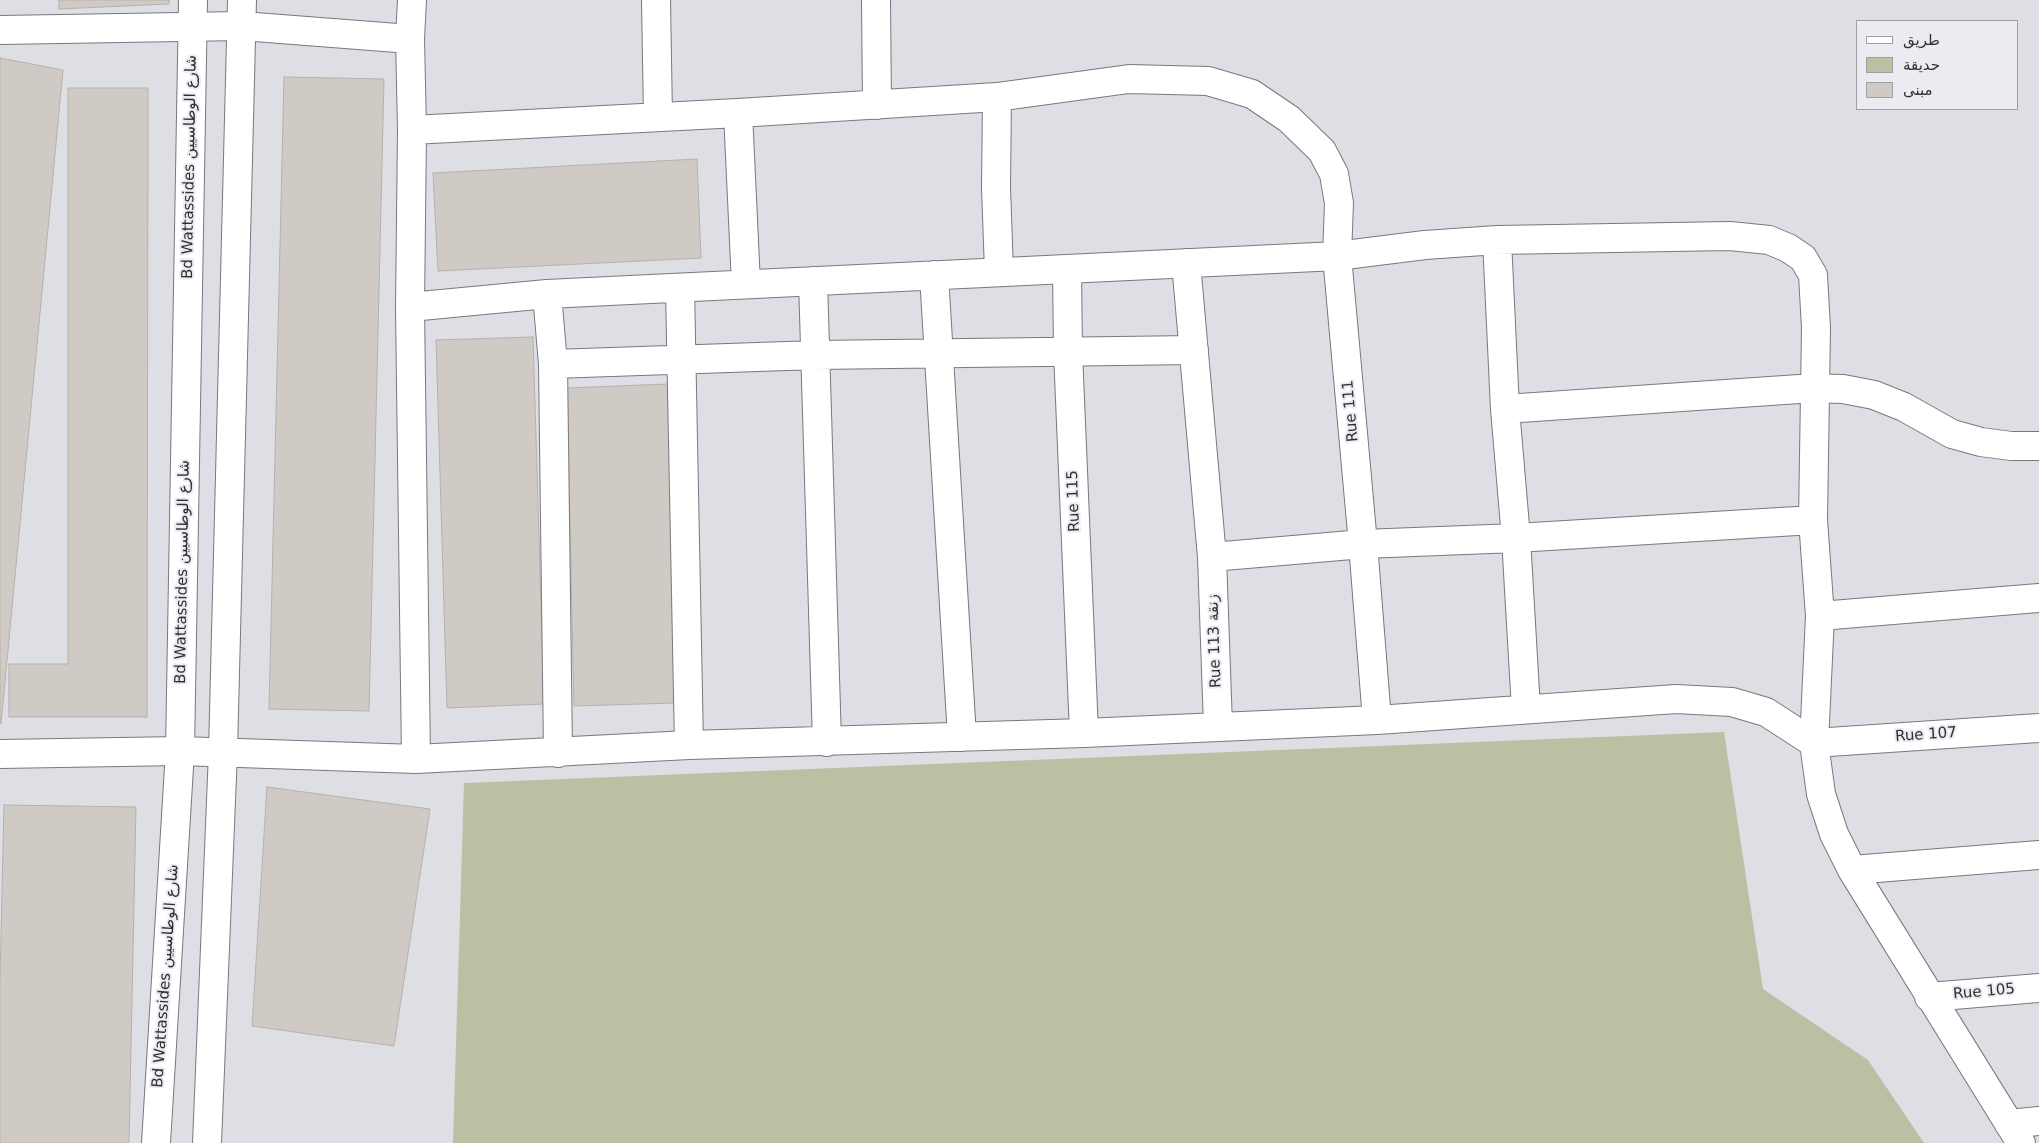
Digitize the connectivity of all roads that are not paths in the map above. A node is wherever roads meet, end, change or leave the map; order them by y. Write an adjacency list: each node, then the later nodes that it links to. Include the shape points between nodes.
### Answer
1 (412, 0): 7 (street)
2 (656, 0): 11 (street)
3 (876, 0): 9 (street)
4 (193, 13): 5 (street); 6 (street); 48 (street, Bd Wattassides شارع الوطاسيين)
5 (242, 13): 7 (street); 49 (street)
6 (0, 30)
7 (410, 39): 12 (street)
8 (997, 98): 9 (street, Rue 111); 14 (street, Rue 111, via 1129,79 1208,81 1252,94 1289,118 1322,151 1334,174 1339,203); 17 (street)
9 (877, 105): 10 (street, Rue 111)
10 (738, 113): 11 (street, Rue 111); 20 (street)
11 (658, 117): 12 (street, Rue 111)
12 (412, 130): 23 (street)
13 (1497, 240): 14 (street); 30 (street, via 1730,236 1768,240 1788,248 1803,258 1813,275 1816,328); 31 (street)
14 (1337, 256): 15 (street); 35 (street, Rue 111)
15 (1186, 263): 16 (street); 24 (street, Rue 113 زنقة)
16 (1067, 269): 17 (street); 25 (street, Rue 115)
17 (999, 272): 18 (street)
18 (934, 275): 19 (street); 26 (street)
19 (813, 281): 20 (street); 27 (street)
20 (746, 284): 21 (street)
21 (680, 288): 22 (street); 28 (street)
22 (547, 294): 23 (street); 29 (street)
23 (410, 307): 52 (street)
24 (1194, 350): 25 (street); 36 (street, Rue 113 زنقة)
25 (1068, 352): 26 (street); 43 (street, Rue 115)
26 (938, 353): 27 (street); 44 (street)
27 (816, 355): 28 (street); 45 (street)
28 (682, 359): 29 (street); 47 (street)
29 (554, 364): 50 (street)
30 (1814, 388): 31 (street); 32 (street, via 1874,395 1904,407 1952,434 1981,442); 33 (street)
31 (1504, 409): 34 (street)
32 (2039, 446)
33 (1813, 520): 34 (street); 38 (street)
34 (1516, 538): 35 (street); 39 (street)
35 (1364, 544): 36 (street); 40 (street, Rue 111)
36 (1212, 557): 41 (street, Rue 113 زنقة)
37 (2039, 598): 38 (street)
38 (1820, 616): 46 (street)
39 (1526, 709): 40 (street); 46 (street, via 1676,699 1732,702 1766,712)
40 (1377, 720): 41 (street)
41 (1218, 726): 43 (street)
42 (2039, 728): 46 (street, Rue 107)
43 (1084, 733): 44 (street)
44 (962, 737): 45 (street)
45 (827, 742): 47 (street)
46 (1814, 743): 54 (street, via 1821,794 1834,834)
47 (689, 745): 50 (street)
48 (180, 751): 49 (street); 51 (street); 59 (street, Bd Wattassides شارع الوطاسيين)
49 (223, 752): 52 (street); 60 (street)
50 (558, 753): 52 (street)
51 (0, 754)
52 (416, 759)
53 (2039, 855): 54 (street)
54 (1852, 870): 56 (street)
55 (2039, 988): 56 (street, Rue 105)
56 (1929, 997): 58 (street)
57 (2039, 1121): 58 (street)
58 (2015, 1133)
59 (156, 1143)
60 (207, 1143)

